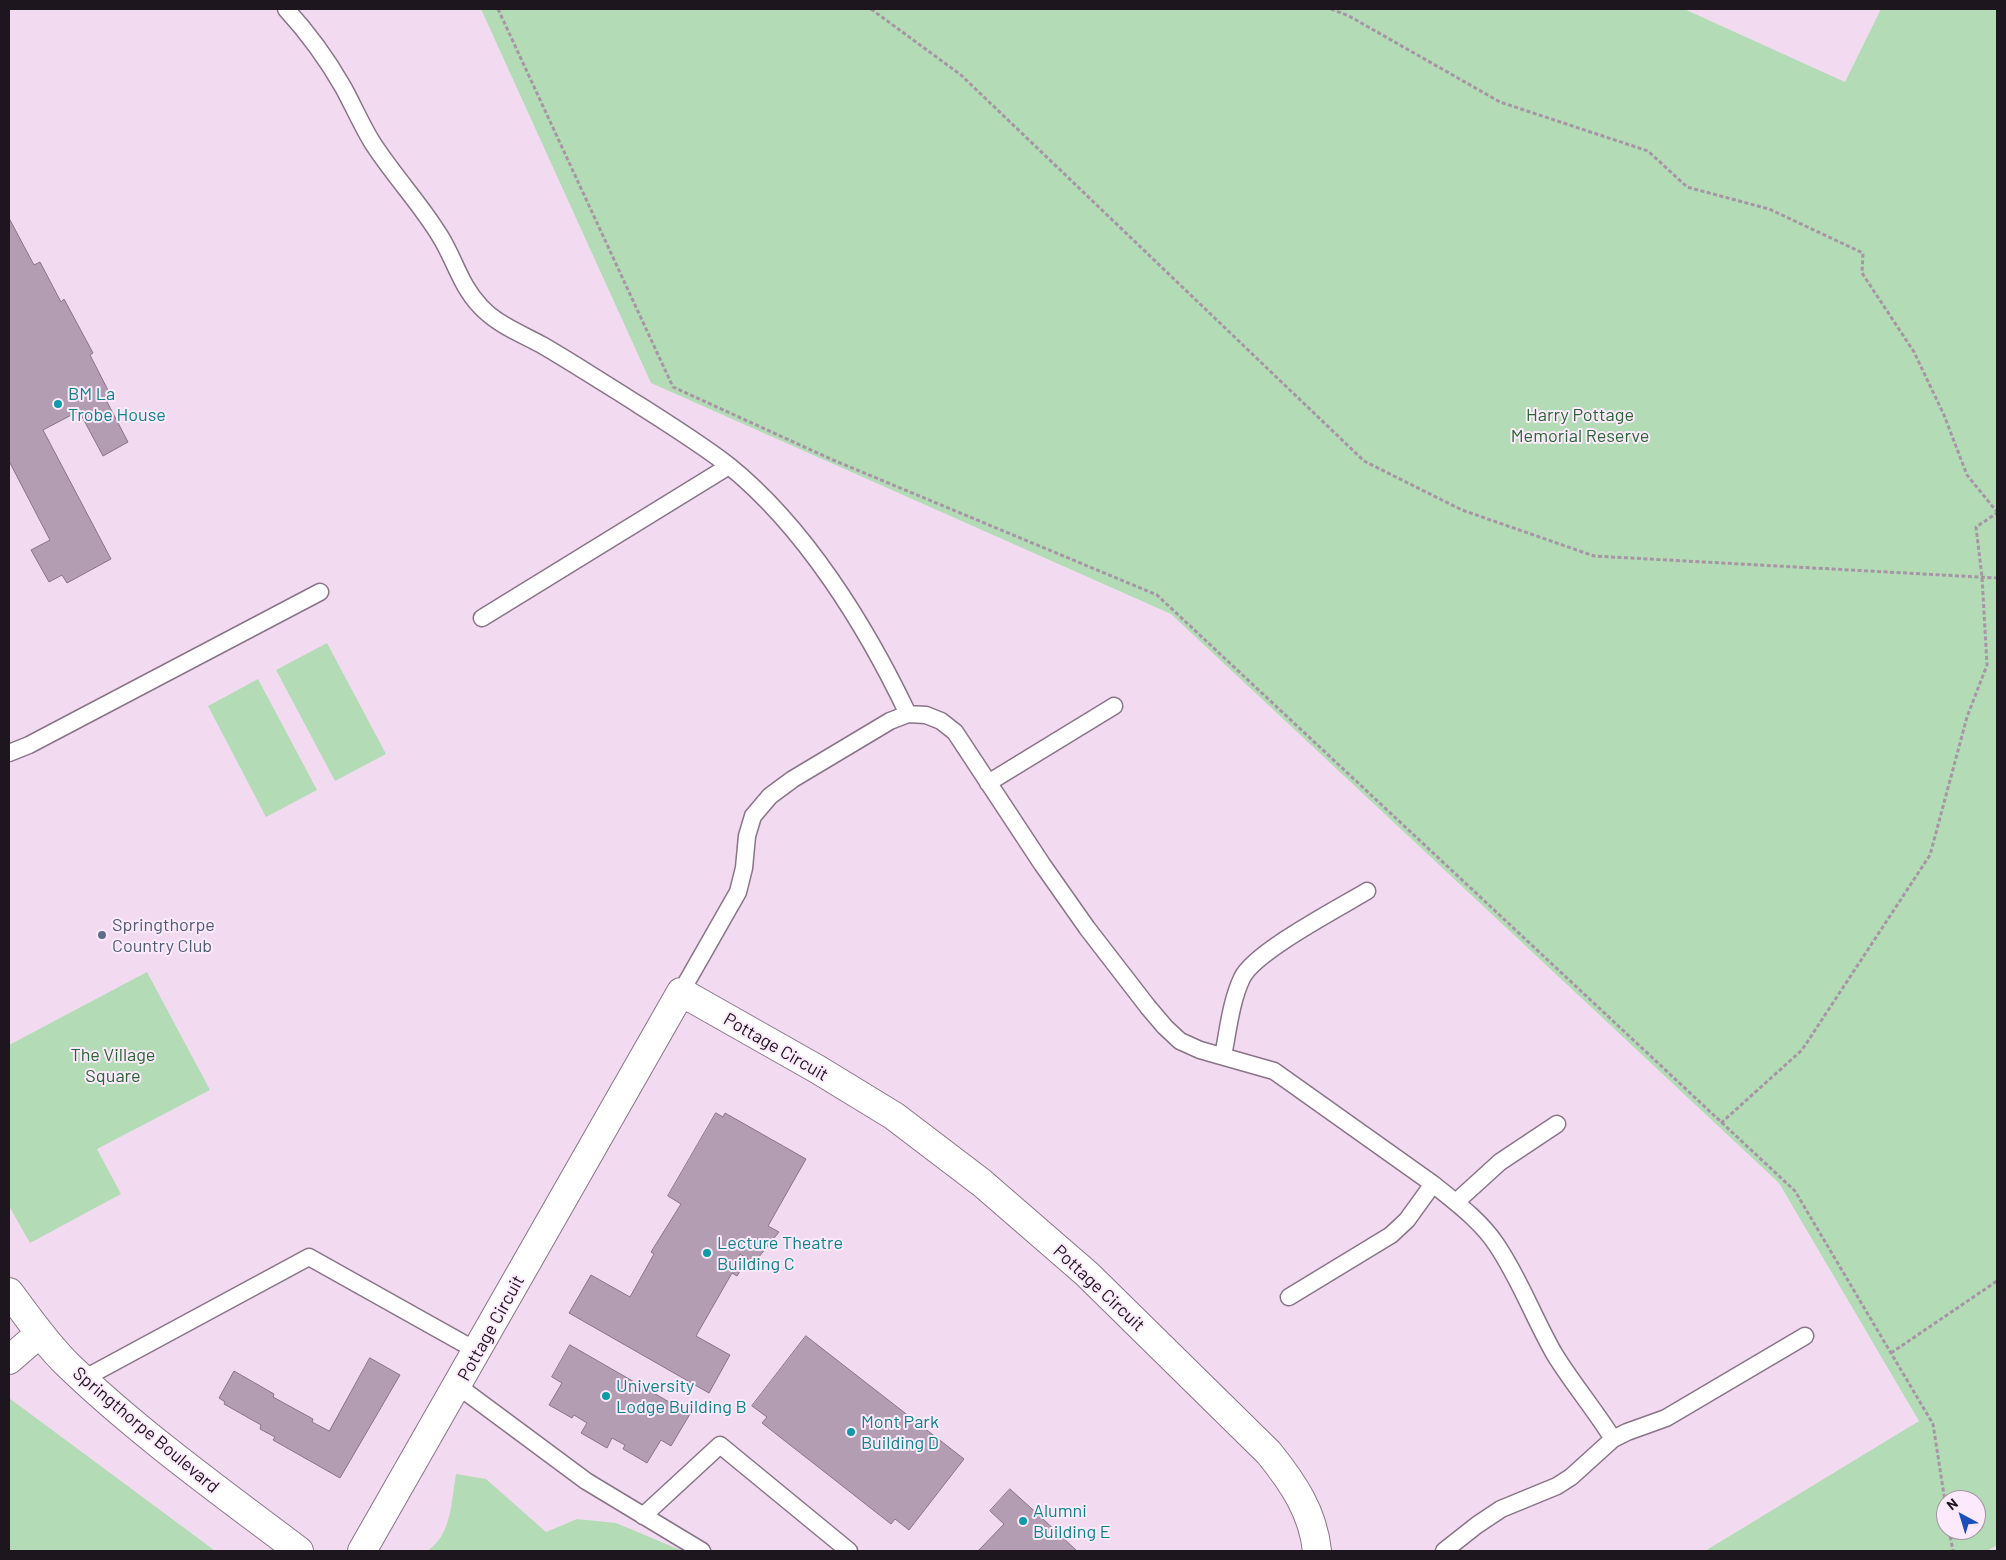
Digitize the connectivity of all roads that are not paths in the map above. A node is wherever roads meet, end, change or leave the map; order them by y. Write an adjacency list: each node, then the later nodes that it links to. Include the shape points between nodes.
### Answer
1 (286, 9): 2 (lane, via 319,49 365,131 442,238 466,288 482,308 505,326 540,344 686,435)
2 (729, 466): 4 (lane); 6 (lane, via 799,536 836,586)
3 (320, 592): 7 (lane)
4 (482, 618)
5 (1114, 706): 8 (lane)
6 (908, 714): 8 (lane, via 941,721 955,732); 10 (lane, via 890,721 793,778 770,796 754,816 747,836 738,892)
7 (9, 754)
8 (988, 783): 11 (lane, via 1047,872 1153,1014 1180,1041)
9 (1367, 891): 11 (lane, via 1286,940 1252,965 1242,977)
10 (681, 992): 19 (street, Pottage Circuit); 29 (street, Pottage Circuit, via 894,1116 982,1183 1087,1274 1269,1453 1292,1481 1306,1506)
11 (1223, 1056): 13 (lane, via 1274,1071)
12 (1557, 1124): 14 (lane, via 1500,1162)
13 (1433, 1184): 14 (lane); 16 (lane, via 1407,1220 1391,1235)
14 (1456, 1202): 23 (lane, via 1496,1243 1556,1355)
15 (9, 1292): 17 (street, Springthorpe Boulevard)
16 (1289, 1298)
17 (40, 1333): 20 (street); 21 (street, Springthorpe Boulevard)
18 (1805, 1336): 23 (lane, via 1666,1418)
19 (477, 1351): 21 (lane, via 308,1257); 22 (street, Pottage Circuit)
20 (9, 1360)
21 (83, 1379): 25 (street, Springthorpe Boulevard, via 182,1463)
22 (458, 1386): 24 (lane, via 586,1481); 26 (street, Pottage Circuit)
23 (1613, 1439): 30 (lane, via 1571,1477 1501,1509)
24 (643, 1516): 27 (lane); 28 (lane, via 720,1445)
25 (299, 1551)
26 (362, 1551)
27 (702, 1551)
28 (849, 1551)
29 (1317, 1551)
30 (1444, 1551)

